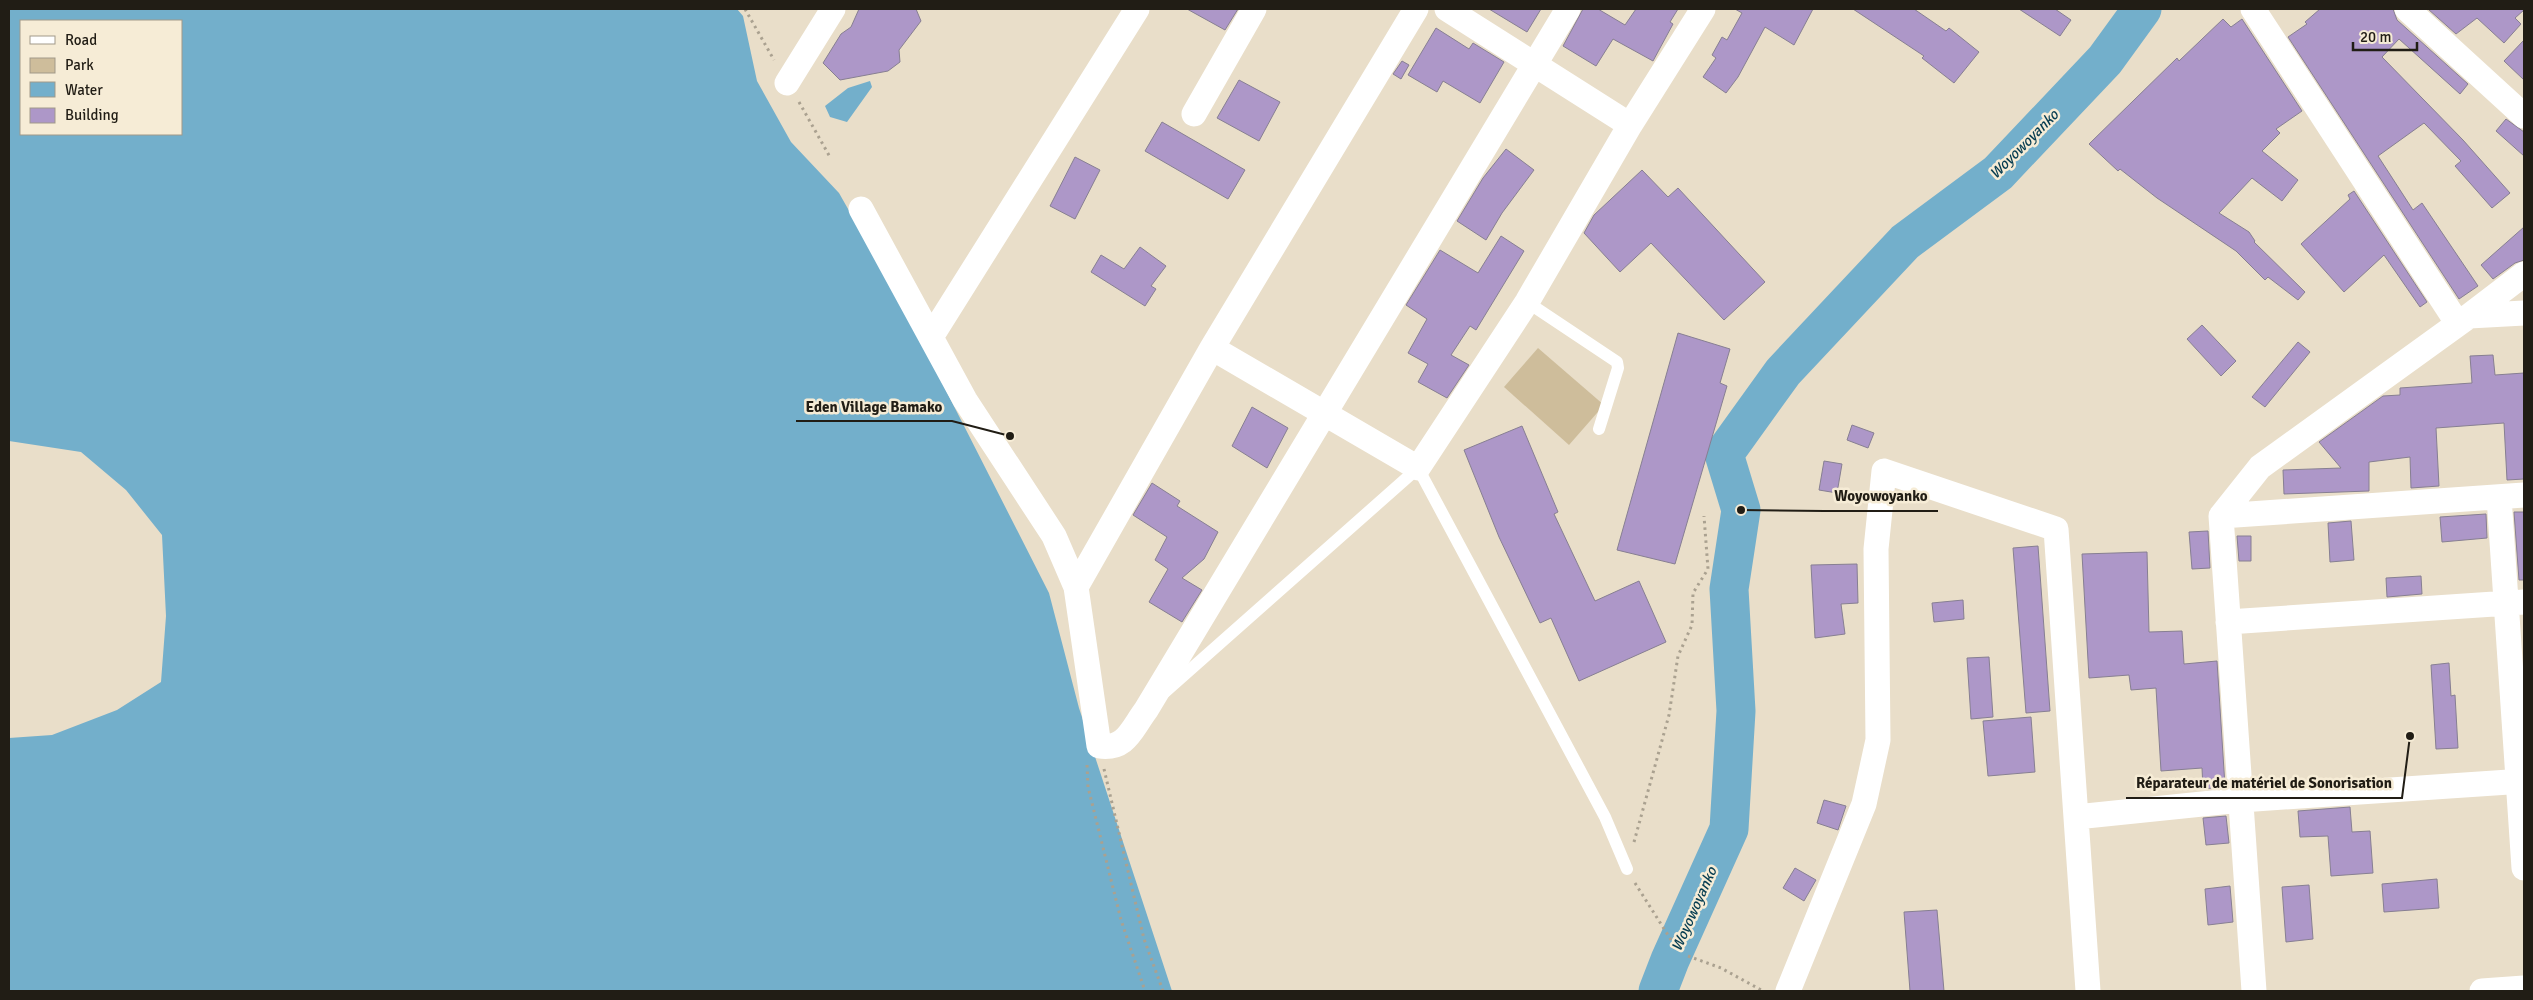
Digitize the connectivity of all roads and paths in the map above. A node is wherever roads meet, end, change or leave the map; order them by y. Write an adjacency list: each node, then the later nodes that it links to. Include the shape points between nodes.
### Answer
1 (833, 9): 11 (street)
2 (1137, 9): 20 (street)
3 (1254, 9): 12 (street)
4 (1416, 9): 21 (street)
5 (1447, 9): 10 (street)
6 (1568, 9): 10 (street)
7 (1703, 9): 14 (street)
8 (2253, 9): 19 (street)
9 (2407, 9): 13 (street)
10 (1534, 64): 14 (street); 22 (street)
11 (787, 83)
12 (1194, 114)
13 (2524, 116)
14 (1630, 125): 17 (street)
15 (861, 209): 20 (street)
16 (2524, 274): 19 (street)
17 (1527, 302): 23 (lane, via 1617,362 1618,368); 24 (street)
18 (2524, 313): 19 (street)
19 (2464, 320): 28 (street, via 2260,468)
20 (931, 337): 29 (street, via 965,400 1054,536)
21 (1212, 348): 22 (street); 29 (street)
22 (1324, 414): 24 (street); 32 (street)
23 (1599, 429)
24 (1418, 468): 32 (lane); 38 (lane, via 1604,817)
25 (2524, 495): 26 (street)
26 (2499, 497): 28 (street); 30 (street)
27 (1704, 516): 38 (path, via 1708,569 1693,593 1692,625 1678,656 1669,714)
28 (2221, 516): 31 (street)
29 (1076, 588): 33 (street)
30 (2515, 603): 31 (street); 34 (street)
31 (2228, 622): 35 (street)
32 (1146, 710): 33 (street, via 1122,743 1114,747)
33 (1099, 746): 42 (path, via 1085,746 1088,787 1121,920); 43 (path, via 1144,939)
34 (2521, 782): 35 (street); 37 (street)
35 (2241, 800): 36 (street); 47 (street)
36 (2076, 817): 45 (street, via 2056,529 1884,471 1876,549 1878,740 1864,804); 46 (street)
37 (2524, 868)
38 (1627, 869): 39 (path)
39 (1673, 944)
40 (1688, 956): 44 (path, via 1721,968)
41 (2524, 988): 48 (street)
42 (1145, 991)
43 (1163, 991)
44 (1763, 991)
45 (1788, 991)
46 (2088, 991)
47 (2254, 991)
48 (2482, 991)

